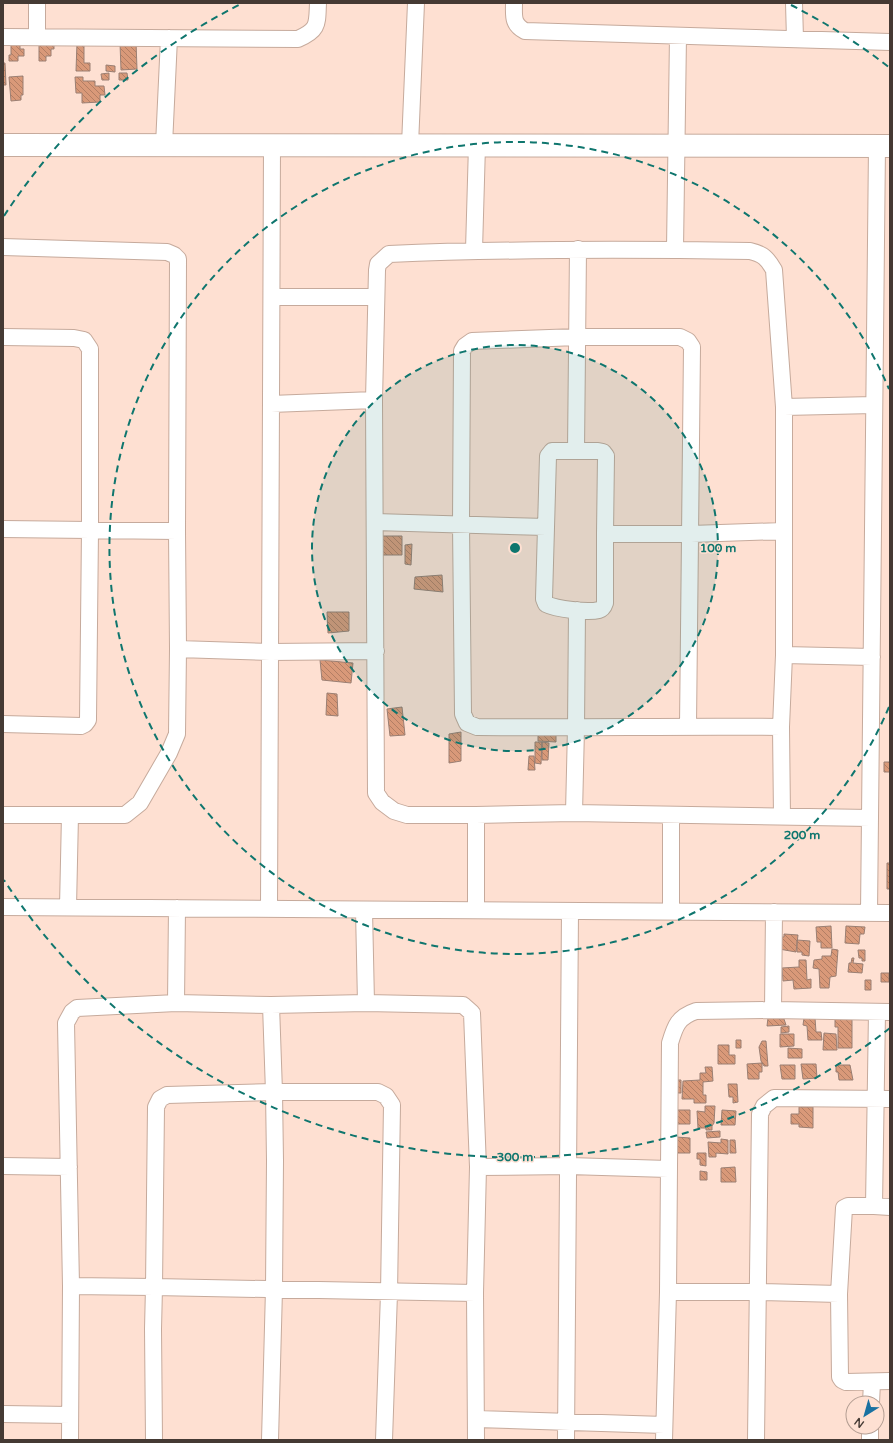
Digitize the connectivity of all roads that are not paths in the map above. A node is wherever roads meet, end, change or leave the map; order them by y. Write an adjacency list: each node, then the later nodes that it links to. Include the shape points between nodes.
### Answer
1 (37, 3): 8 (street)
2 (318, 3): 9 (street, via 317,24 310,34 298,39)
3 (416, 3): 15 (street)
4 (514, 3): 6 (street, via 514,18 518,27 525,31)
5 (794, 3): 10 (street)
6 (678, 36): 10 (street); 17 (street)
7 (3, 37): 8 (street)
8 (38, 37): 9 (street)
9 (168, 38): 13 (street)
10 (795, 39): 11 (street)
11 (890, 42)
12 (3, 145): 13 (street)
13 (164, 145): 14 (street)
14 (272, 145): 15 (street); 23 (street)
15 (410, 145): 16 (street)
16 (477, 145): 17 (street); 21 (street)
17 (677, 146): 18 (street); 22 (street)
18 (884, 146): 29 (street)
19 (3, 247): 37 (street, via 167,252 178,259)
20 (578, 249): 21 (street); 22 (street); 26 (street)
21 (474, 250): 24 (street, via 389,254 378,264)
22 (675, 250): 30 (street, via 750,251 761,254 770,262 774,270)
23 (272, 297): 24 (street); 28 (street)
24 (376, 297): 27 (street)
25 (3, 337): 36 (street, via 74,338 84,340 90,349)
26 (577, 337): 31 (street); 33 (street, via 472,341 465,346 462,351); 40 (street, via 680,337 688,341 692,348)
27 (374, 400): 28 (street); 32 (street)
28 (271, 404): 44 (street)
29 (874, 405): 30 (street); 46 (street)
30 (784, 407): 38 (street)
31 (576, 450): 34 (street, via 552,451 548,456); 39 (street, via 603,452 606,456)
32 (375, 522): 33 (street); 43 (street)
33 (461, 524): 34 (street); 50 (street, via 463,714 467,723 477,727)
34 (546, 527): 41 (street, via 544,599 551,607)
35 (3, 529): 36 (street)
36 (90, 530): 37 (street); 47 (street, via 88,720 81,726)
37 (177, 531): 42 (street)
38 (784, 531): 40 (street); 45 (street)
39 (605, 534): 40 (street); 41 (street, via 604,607 600,610)
40 (691, 534): 48 (street)
41 (577, 610): 50 (street)
42 (178, 649): 44 (street); 53 (street, via 177,734 140,803 126,815)
43 (376, 651): 44 (street); 54 (street, via 376,793 382,802 394,811 407,815)
44 (270, 652): 61 (street)
45 (784, 655): 46 (street); 49 (street)
46 (872, 657): 57 (street)
47 (3, 724)
48 (688, 726): 49 (street); 50 (street)
49 (781, 727): 56 (street)
50 (576, 728): 51 (street)
51 (574, 813): 54 (street); 55 (street)
52 (3, 815): 53 (street)
53 (70, 815): 59 (street)
54 (476, 815): 63 (street)
55 (671, 815): 56 (street); 65 (street)
56 (782, 816): 57 (street)
57 (870, 818): 67 (street)
58 (3, 907): 59 (street)
59 (68, 908): 60 (street)
60 (177, 908): 61 (street); 69 (street)
61 (269, 909): 62 (street)
62 (364, 910): 63 (street); 70 (street)
63 (476, 910): 64 (street)
64 (570, 911): 65 (street); 77 (street)
65 (671, 912): 66 (street)
66 (774, 912): 67 (street); 72 (street)
67 (869, 913): 68 (street)
68 (890, 913)
69 (176, 1003): 71 (street); 78 (street, via 77,1008 68,1018 66,1023)
70 (366, 1004): 71 (street); 79 (street, via 463,1005 472,1013)
71 (271, 1005): 74 (street)
72 (773, 1010): 73 (street); 80 (street, via 696,1011 680,1020 670,1043)
73 (883, 1012): 75 (street)
74 (274, 1092): 84 (street, via 167,1095 160,1099 156,1107); 85 (street); 88 (street, via 378,1092 386,1096 392,1105)
75 (883, 1099): 81 (street); 87 (street, via 774,1098 764,1106 760,1114)
76 (3, 1166): 78 (street)
77 (569, 1166): 79 (street); 80 (street); 97 (street)
78 (69, 1167): 83 (street)
79 (478, 1167): 89 (street)
80 (668, 1169): 86 (street)
81 (874, 1206): 82 (street); 90 (street, via 844,1208)
82 (890, 1207)
83 (71, 1286): 84 (street); 95 (street)
84 (154, 1287): 85 (street); 100 (street)
85 (274, 1289): 88 (street); 101 (street)
86 (668, 1292): 87 (street); 98 (street)
87 (758, 1292): 90 (street); 105 (street)
88 (390, 1293): 89 (street); 102 (street)
89 (475, 1293): 96 (street)
90 (839, 1294): 92 (street, via 840,1376 846,1382)
91 (890, 1381): 92 (street)
92 (872, 1382): 93 (street)
93 (871, 1395)
94 (3, 1414): 95 (street)
95 (70, 1415): 99 (street)
96 (476, 1419): 97 (street); 103 (street)
97 (567, 1422): 98 (street); 104 (street)
98 (664, 1432)
99 (70, 1440)
100 (154, 1440)
101 (270, 1440)
102 (384, 1440)
103 (476, 1440)
104 (566, 1440)
105 (756, 1440)

